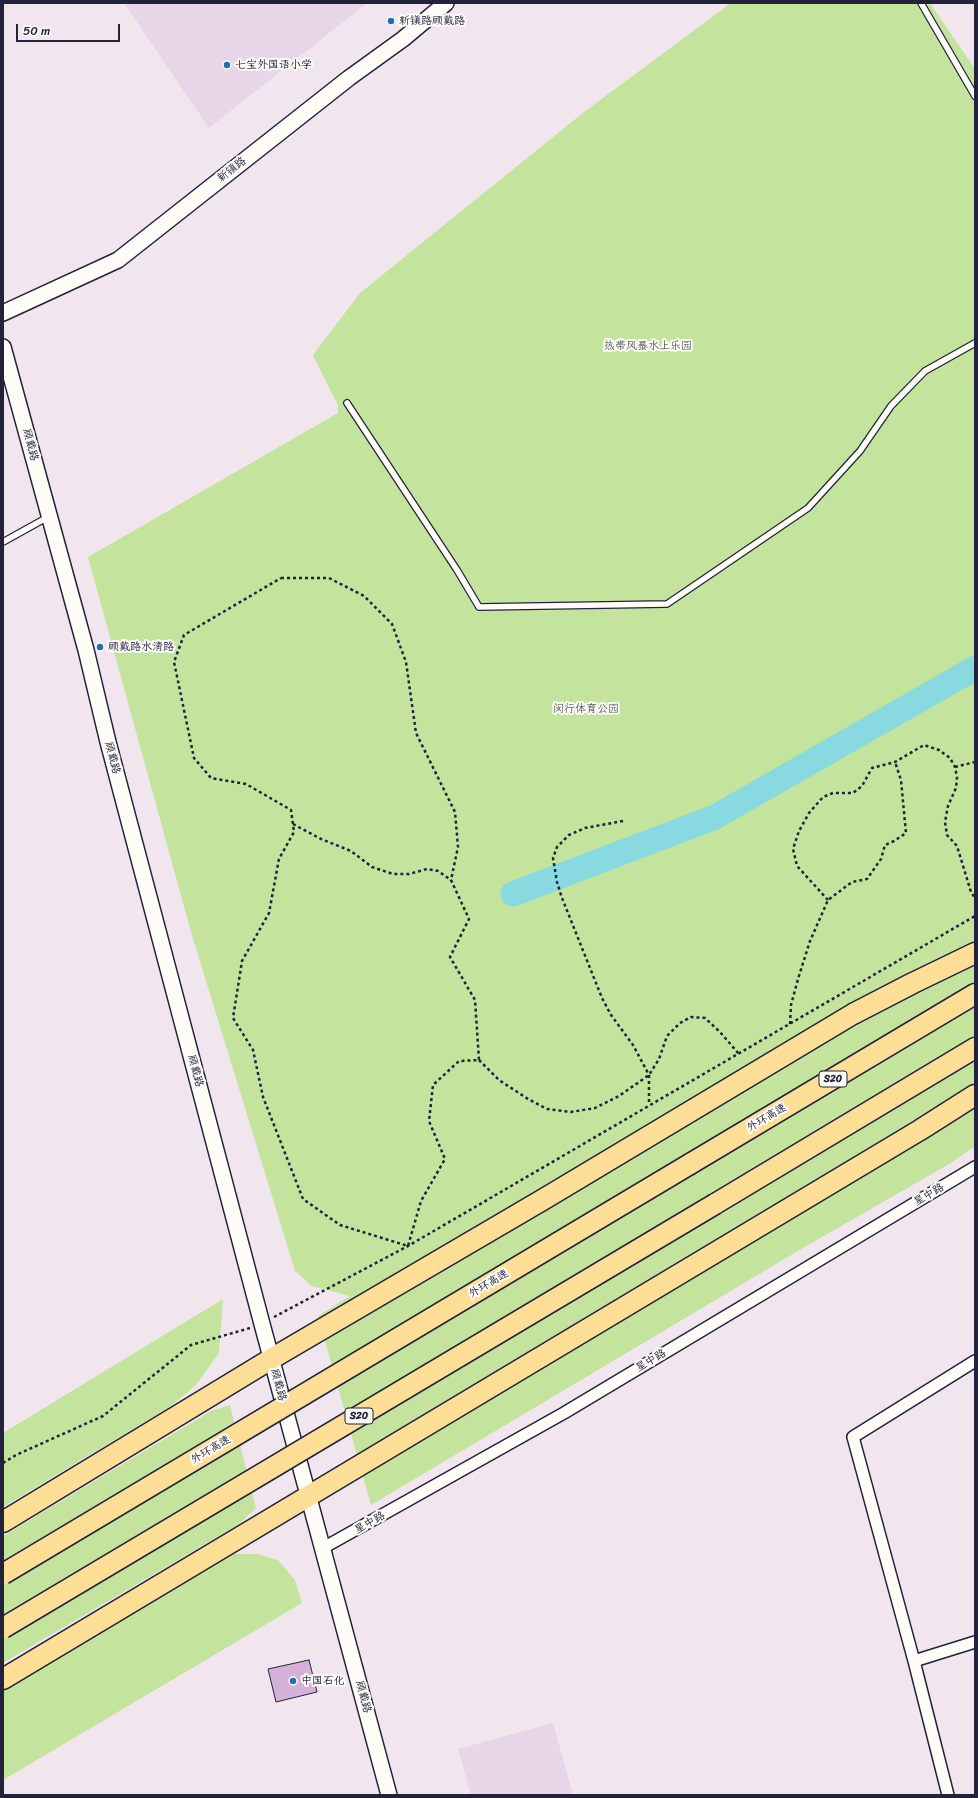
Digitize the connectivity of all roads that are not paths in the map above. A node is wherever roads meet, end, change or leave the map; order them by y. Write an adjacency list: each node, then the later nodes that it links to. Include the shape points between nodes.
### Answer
1 (446, 3): 4 (main road, 新镇路, via 118,260)
2 (921, 3): 3 (lane)
3 (975, 96)
4 (3, 314)
5 (975, 343): 7 (lane, via 925,371 891,406 860,451 808,508 668,604 479,607)
6 (3, 347): 8 (main road, 顾戴路)
7 (347, 403)
8 (49, 516): 9 (lane); 15 (main road, 顾戴路)
9 (3, 542)
10 (975, 953): 15 (highway, via 853,1014)
11 (975, 994): 20 (highway, 外环高速 / S20, bridge)
12 (975, 1048): 21 (highway, S20, bridge)
13 (975, 1095): 17 (highway)
14 (975, 1167): 19 (street, 星中路, via 564,1413)
15 (271, 1359): 17 (main road, 顾戴路); 18 (highway)
16 (975, 1361): 23 (street, via 853,1437)
17 (308, 1496): 19 (main road, 顾戴路); 24 (highway)
18 (3, 1522)
19 (323, 1548): 25 (main road, 顾戴路)
20 (3, 1574)
21 (3, 1628)
22 (975, 1642): 23 (street)
23 (914, 1661): 26 (street)
24 (3, 1679)
25 (389, 1795)
26 (948, 1795)

